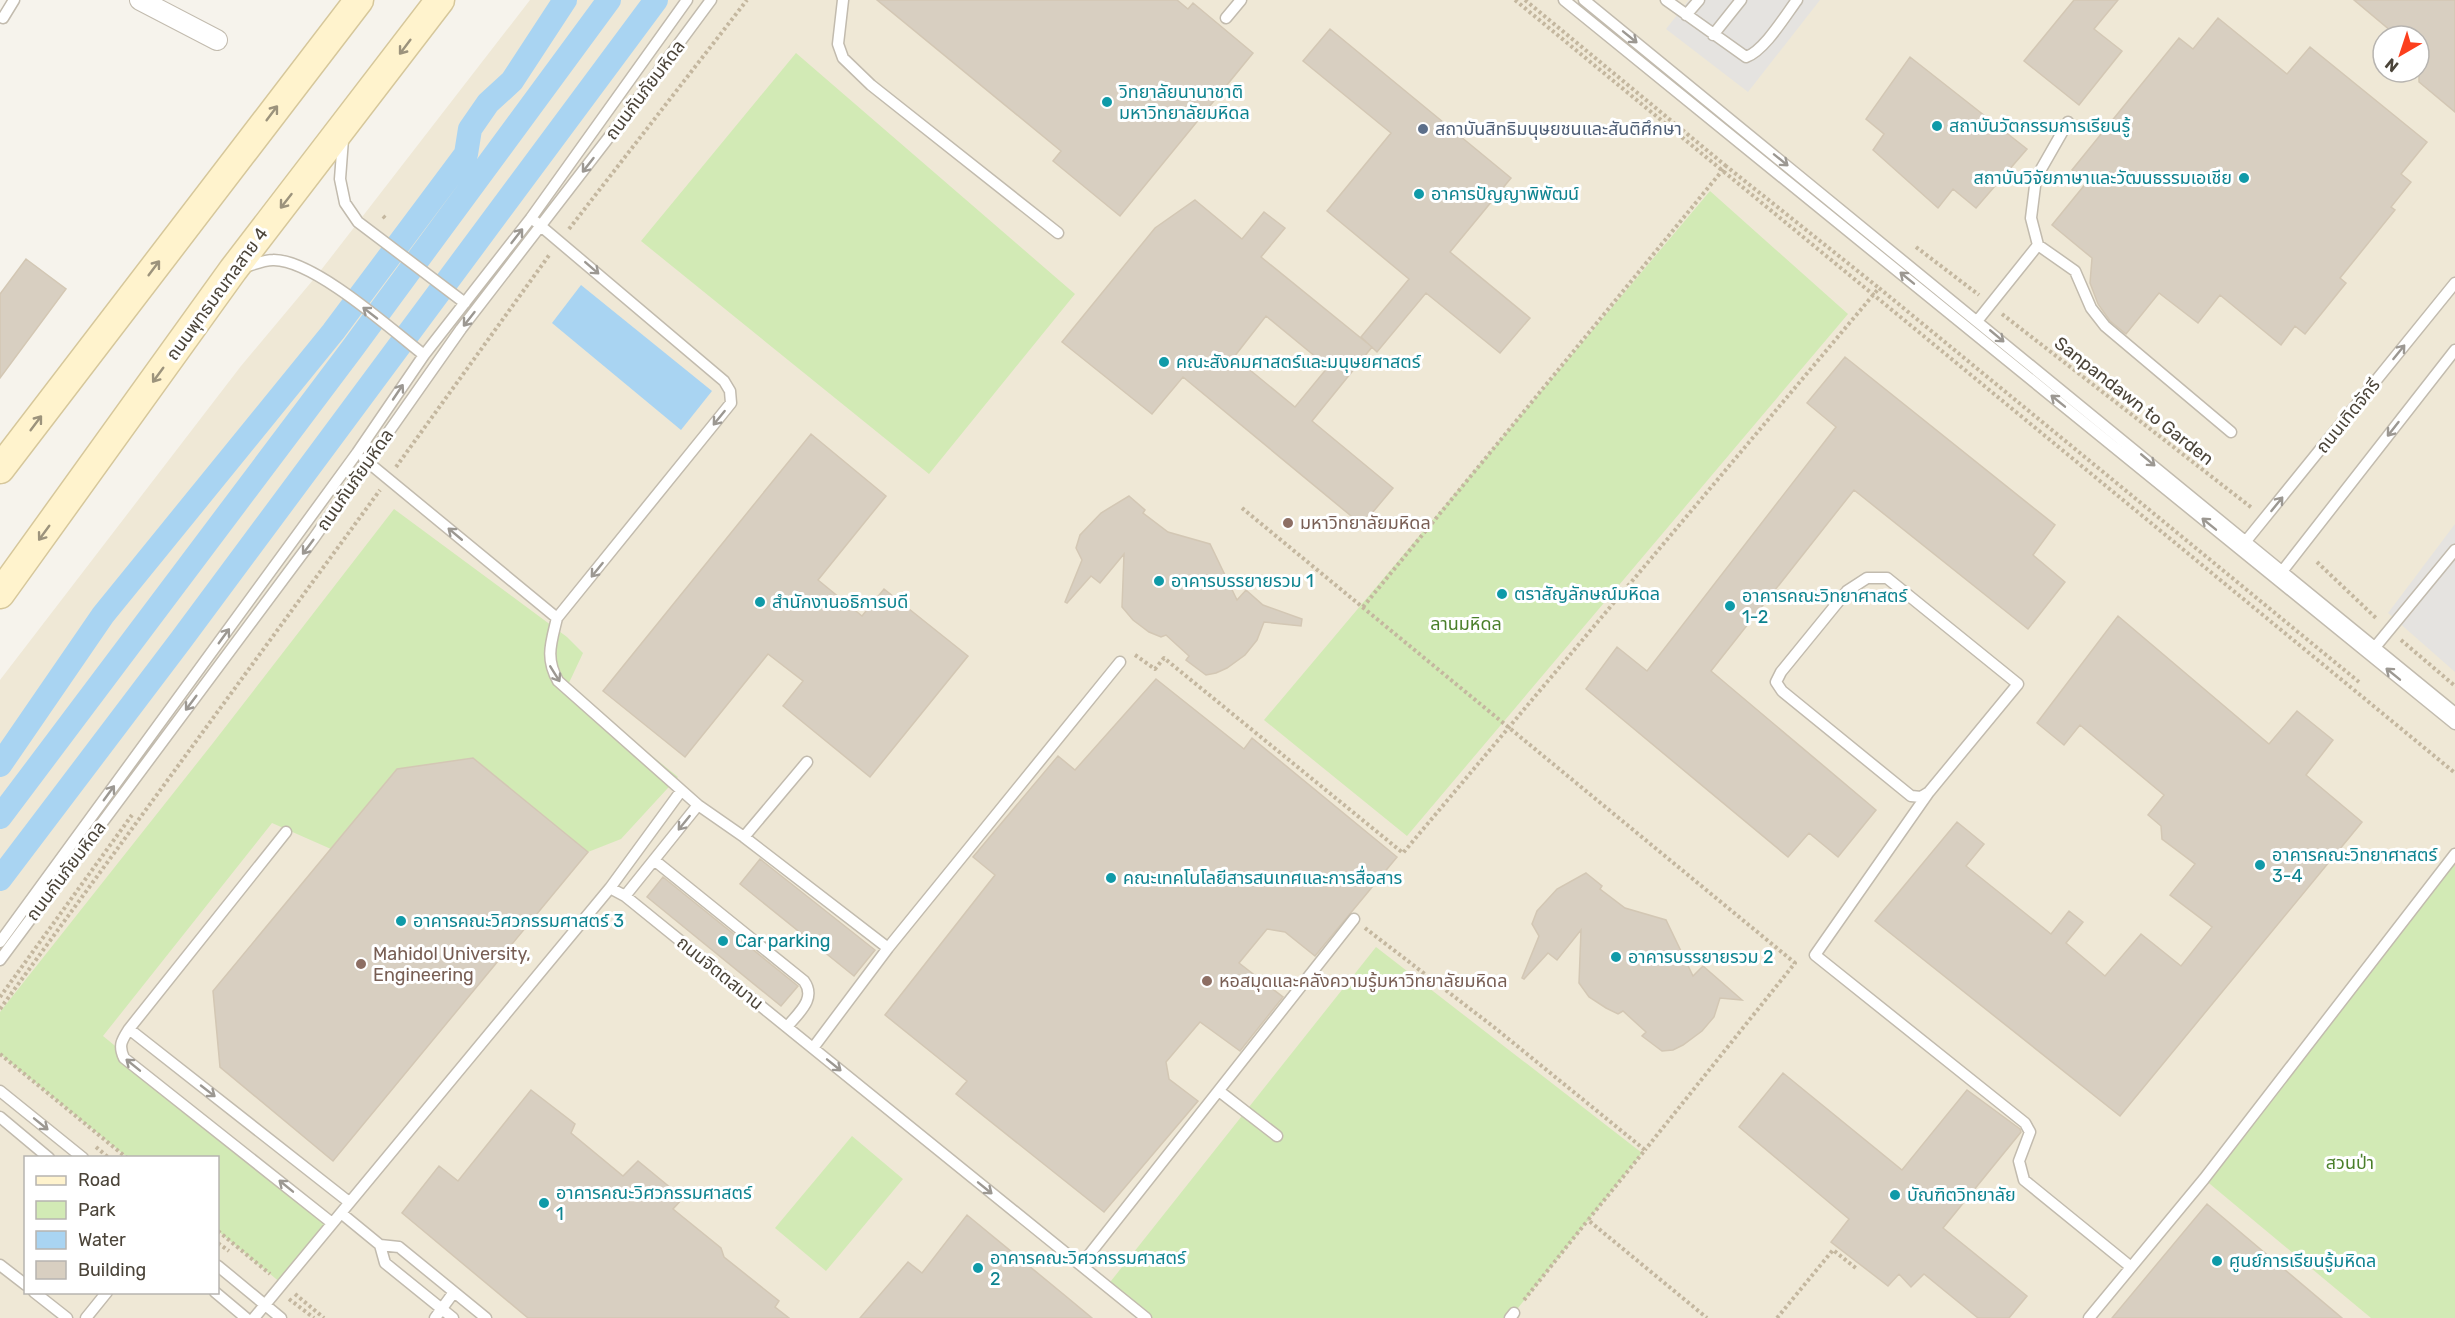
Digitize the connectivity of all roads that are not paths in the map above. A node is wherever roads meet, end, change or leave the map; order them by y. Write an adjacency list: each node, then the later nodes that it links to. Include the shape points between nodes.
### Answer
1 (14, 0): 16 (lane)
2 (358, 0): 35 (main road, one-way to 2)
3 (440, 0): 21 (main road, ถนนพุทธมณฑลสาย 4, one-way to 21)
4 (687, 0): 22 (lane, ถนนกันภัยมหิดล)
5 (711, 0): 23 (lane, ถนนกันภัยมหิดล, one-way to 23)
6 (843, 0): 24 (lane, via 838,44 850,67)
7 (1241, 0): 17 (lane)
8 (1564, 0): 36 (lane, one-way to 8)
9 (1584, 0): 29 (lane, one-way to 29)
10 (1666, 0): 15 (lane)
11 (1699, 0): 15 (lane)
12 (1741, 0): 18 (lane)
13 (1797, 0): 18 (lane, via 1754,55 1746,57)
14 (145, 1): 19 (street)
15 (1686, 15): 18 (lane)
16 (3, 18)
17 (1227, 18)
18 (1713, 35)
19 (217, 40)
20 (2068, 122): 25 (lane, via 2036,178 2031,218)
21 (344, 127): 26 (main road, ถนนพุทธมณฑลสาย 4, one-way to 26); 28 (lane, via 340,179 345,203 358,222)
22 (531, 218): 23 (lane); 28 (lane, ถนนกันภัยมหิดล, one-way to 22)
23 (541, 226): 34 (lane, ถนนกันภัยมหิดล, one-way to 34, via 461,329); 40 (lane, one-way to 40, via 724,381 730,391 730,403)
24 (1058, 233)
25 (2038, 245): 29 (lane); 32 (lane, via 2075,271 2091,308 2104,326)
26 (233, 270): 31 (lane, one-way to 26, via 318,274 273,260); 39 (main road, ถนนพุทธมณฑลสาย 4, one-way to 39)
27 (2455, 283): 36 (lane, ถนนเทิดจักรี, one-way to 27)
28 (465, 303): 31 (lane, ถนนกันภัยมหิดล)
29 (1978, 320): 36 (lane, one-way to 36)
30 (2455, 350): 38 (lane, one-way to 38)
31 (424, 355): 33 (lane, ถนนกันภัยมหิดล, one-way to 31)
32 (2232, 432)
33 (357, 453): 34 (lane); 56 (lane, ถนนกันภัยมหิดล, one-way to 33)
34 (368, 462): 40 (lane, one-way to 34); 58 (lane, ถนนกันภัยมหิดล, one-way to 58)
35 (0, 469)
36 (2243, 545): 38 (lane)
37 (2455, 550): 41 (lane)
38 (2280, 574): 41 (lane); 44 (lane, one-way to 38)
39 (0, 594)
40 (558, 618): 46 (lane, one-way to 46, via 550,666 558,681)
41 (2376, 646): 43 (lane)
42 (1124, 663): 57 (lane)
43 (2455, 713)
44 (2455, 724)
45 (807, 762): 50 (lane)
46 (681, 791): 48 (lane); 53 (lane)
47 (1929, 792): 47 (lane, via 1921,797 1911,796 1782,691 1776,682 1847,591 1867,578 1887,578 2018,684); 75 (lane, via 1815,955 2025,1123 2030,1132 2019,1161 2024,1180)
48 (698, 805): 50 (lane); 52 (lane, one-way to 52)
49 (286, 832): 60 (lane)
50 (744, 837): 57 (lane)
51 (2455, 854): 75 (lane, via 2204,1179)
52 (654, 860): 54 (lane); 59 (lane, via 810,988 809,999)
53 (610, 888): 54 (lane, ถนนจิตตสมาน); 68 (lane)
54 (625, 896): 59 (lane, ถนนจิตตสมาน)
55 (1354, 919): 63 (lane)
56 (0, 942)
57 (888, 948): 61 (lane)
58 (0, 960)
59 (787, 1027): 61 (lane, ถนนจิตตสมาน)
60 (129, 1029): 68 (lane, one-way to 68); 70 (lane, one-way to 60, via 124,1058 121,1042)
61 (813, 1048): 73 (lane, ถนนจิตตสมาน, one-way to 73)
62 (0, 1091): 67 (lane, one-way to 67)
63 (1219, 1091): 65 (lane); 73 (lane)
64 (0, 1117): 66 (lane)
65 (1277, 1136)
66 (47, 1156)
67 (81, 1156)
68 (349, 1202): 69 (lane)
69 (341, 1213): 70 (lane); 71 (lane)
70 (332, 1223): 81 (lane)
71 (380, 1245): 77 (lane, via 399,1247); 82 (lane, via 385,1263)
72 (0, 1265): 76 (lane)
73 (1081, 1266): 90 (lane, ถนนจิตตสมาน)
74 (219, 1267): 81 (lane)
75 (2131, 1267): 91 (lane)
76 (24, 1284)
77 (454, 1292): 82 (lane); 89 (lane)
78 (35, 1294): 83 (lane)
79 (106, 1294): 84 (lane)
80 (216, 1294): 85 (lane)
81 (265, 1305): 86 (lane); 87 (lane)
82 (439, 1314): 88 (lane)
83 (67, 1318)
84 (86, 1318)
85 (246, 1318)
86 (254, 1318)
87 (281, 1318)
88 (453, 1318)
89 (486, 1318)
90 (1146, 1318)
91 (2089, 1318)

